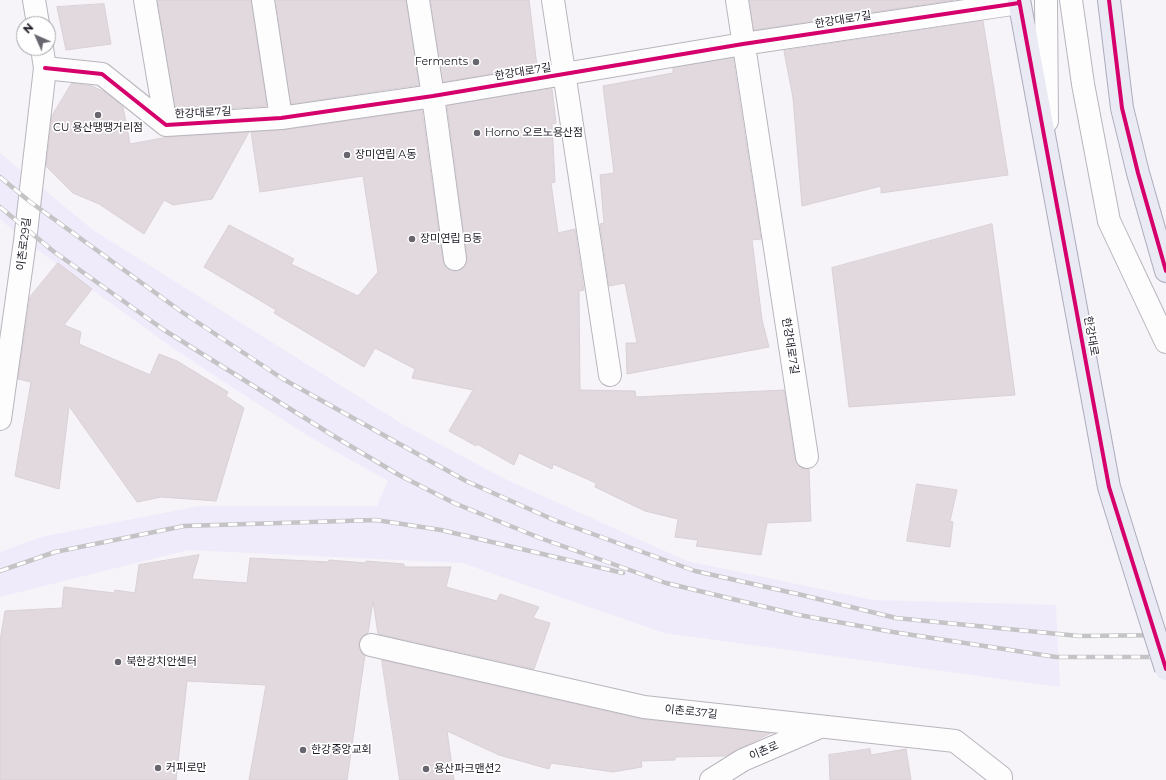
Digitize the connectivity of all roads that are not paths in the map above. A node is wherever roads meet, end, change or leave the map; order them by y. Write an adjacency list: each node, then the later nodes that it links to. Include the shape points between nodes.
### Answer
1 (34, 0): 11 (street)
2 (145, 0): 17 (street, 한강대로7길)
3 (263, 0): 16 (street)
4 (418, 0): 15 (street)
5 (553, 0): 14 (street, 한강대로7길)
6 (737, 0): 12 (street, 한강대로7길)
7 (1046, 0): 18 (street)
8 (1071, 0): 21 (street, via 1083,84 1109,221)
9 (1109, 0): 20 (main road, via 1122,108)
10 (1019, 2): 12 (street, 한강대로7길); 18 (main road, 한강대로)
11 (37, 16)
12 (743, 44): 14 (street, 한강대로7길); 24 (street, 한강대로7길)
13 (43, 58): 17 (street, 한강대로7길, via 102,74); 23 (street, 이촌로29길, via 25,241)
14 (565, 74): 15 (street, 한강대로7길); 22 (street)
15 (433, 96): 16 (street, 한강대로7길); 19 (street)
16 (281, 118): 17 (street, 한강대로7길)
17 (166, 125)
18 (1047, 149): 26 (main road, 한강대로, bridge, via 1109,487)
19 (455, 259)
20 (1166, 271)
21 (1166, 342)
22 (610, 375)
23 (0, 419)
24 (807, 457)
25 (371, 645): 27 (street, 이촌로37길, via 644,707)
26 (1166, 669)
27 (821, 726): 28 (street, 이촌로, via 743,760); 29 (street, 이촌로37길, via 955,741 1002,777)
28 (711, 780)
29 (1001, 780)

